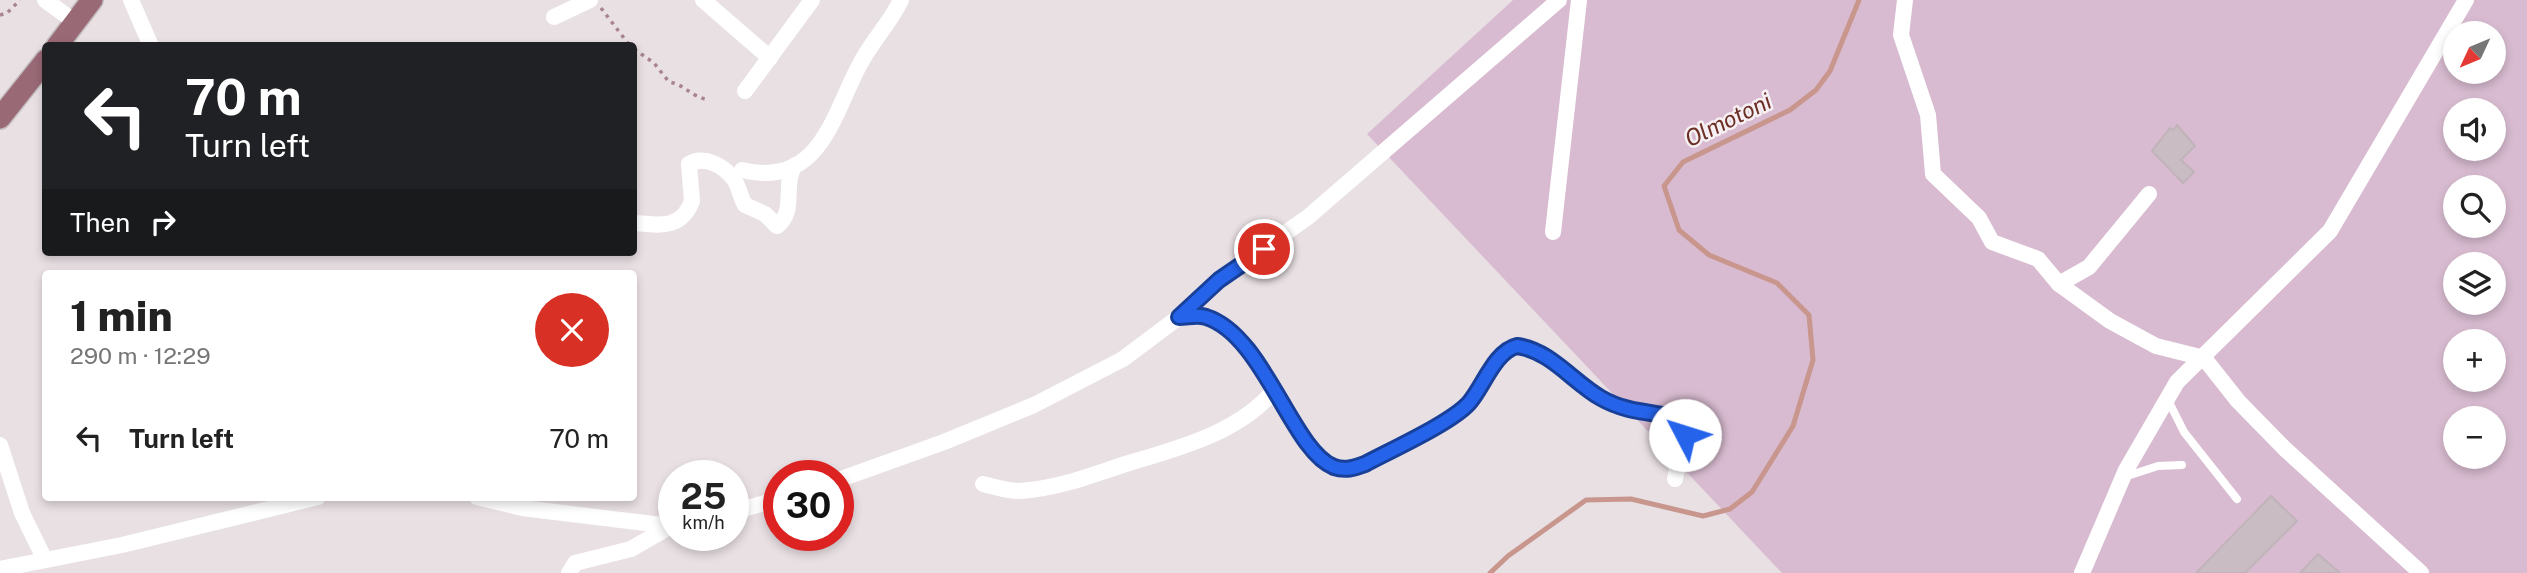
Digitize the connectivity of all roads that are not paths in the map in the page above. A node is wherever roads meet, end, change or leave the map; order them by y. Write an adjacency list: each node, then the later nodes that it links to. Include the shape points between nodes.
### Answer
1 (45, 0): 13 (street)
2 (92, 0): 13 (main road)
3 (131, 0): 15 (street)
4 (590, 0): 12 (street)
5 (703, 0): 16 (street)
6 (812, 0): 16 (street)
7 (901, 0): 20 (street, via 862,60 828,136)
8 (1559, 0): 26 (street, via 1308,216 1219,280)
9 (1579, 0): 24 (street)
10 (1905, 0): 25 (street, via 1901,35 1928,115 1933,174 1979,218 1992,242 2038,259)
11 (2466, 0): 27 (street, via 2330,231)
12 (554, 17)
13 (75, 22): 14 (main road)
14 (60, 42)
15 (149, 42)
16 (770, 58): 18 (street)
17 (42, 65): 19 (main road)
18 (746, 91)
19 (0, 118)
20 (794, 165): 21 (street, via 760,172); 23 (street, via 787,179 787,214 777,226 745,205 734,180 720,165 696,161 688,166 692,201 685,214 672,225)
21 (742, 170)
22 (2149, 194): 25 (street, via 2089,267)
23 (637, 223)
24 (1553, 232)
25 (2059, 284): 27 (street, via 2110,321 2156,346)
26 (1179, 317): 28 (street, via 1202,316 1216,322 1241,344); 32 (street, via 1123,359 1034,405)
27 (2204, 358): 29 (street, via 2182,375); 45 (street, via 2269,433)
28 (1275, 388): 34 (street, via 1313,450 1334,467 1352,469 1450,419 1481,389 1504,353 1525,347 1615,405 1675,417 1685,435); 35 (street, via 1254,409 1167,453 1046,487 1018,491)
29 (2167, 397): 33 (street); 36 (lane, via 2184,432)
30 (0, 445): 41 (street)
31 (2182, 465): 33 (lane, via 2158,466)
32 (854, 474)
33 (2123, 477): 44 (street)
34 (1675, 479)
35 (983, 484)
36 (2237, 499)
37 (290, 501): 41 (street, via 122,545)
38 (493, 501): 39 (street)
39 (658, 524)
40 (658, 534): 43 (street, via 631,550 575,563)
41 (44, 560): 42 (street)
42 (3, 569)
43 (569, 573)
44 (2082, 573)
45 (2421, 573)

